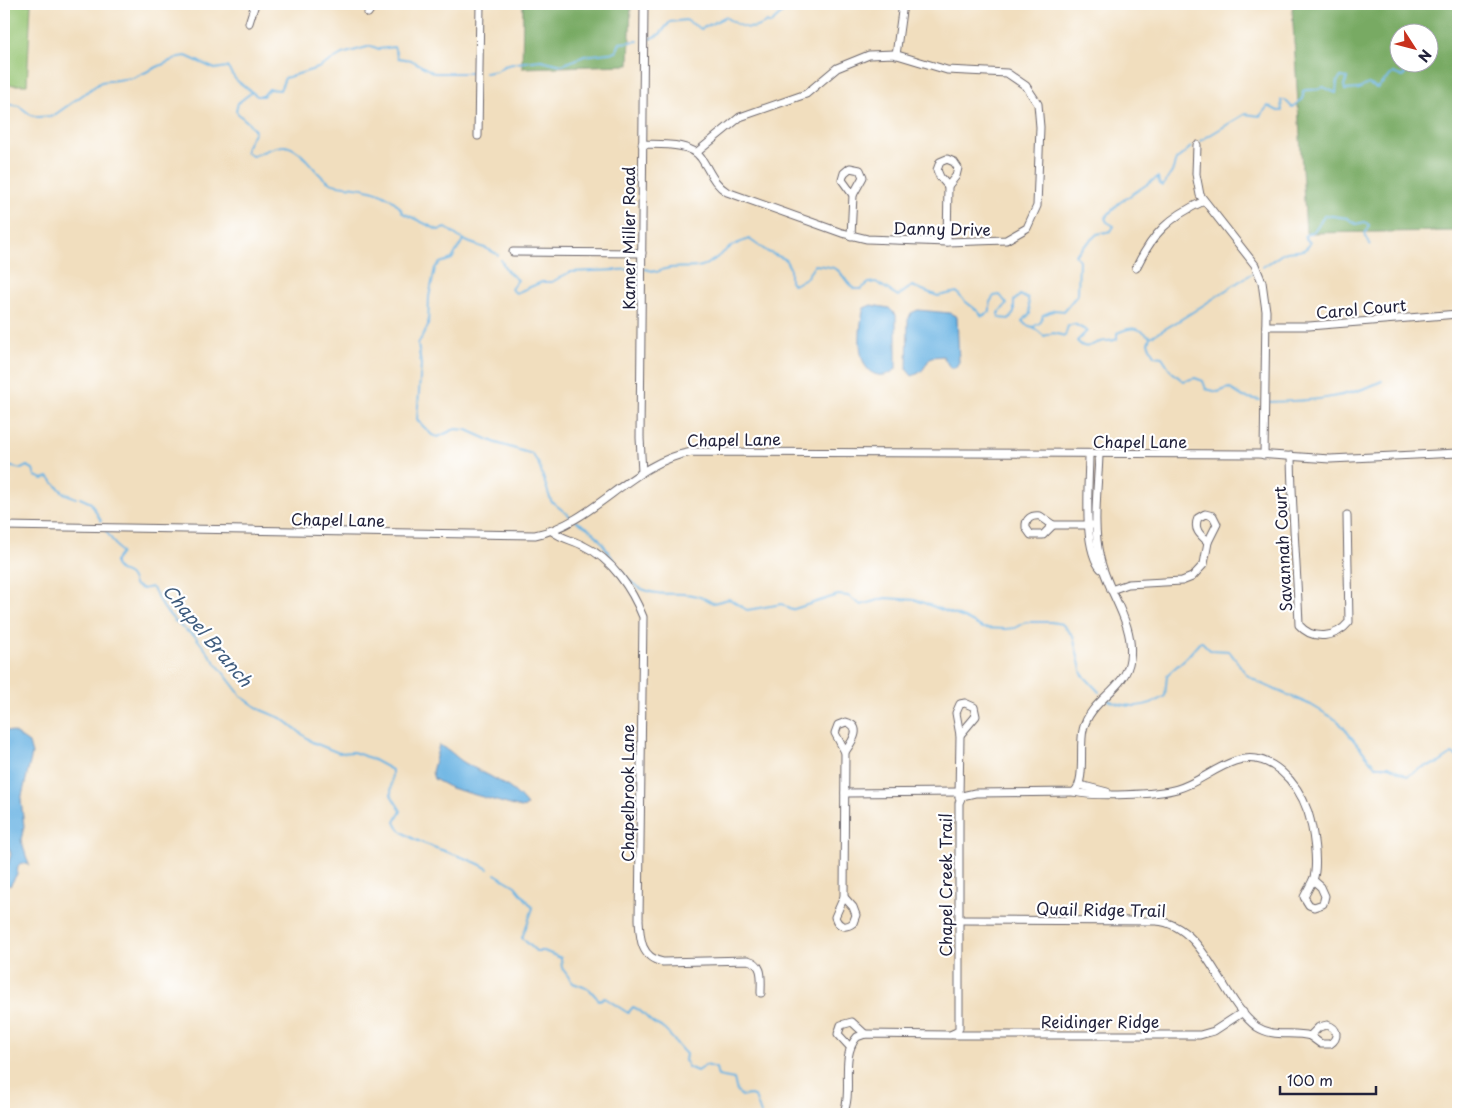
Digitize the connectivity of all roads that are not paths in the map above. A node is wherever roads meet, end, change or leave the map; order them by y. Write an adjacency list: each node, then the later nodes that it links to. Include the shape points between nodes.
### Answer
1 (255, 4): 7 (street)
2 (374, 4): 6 (street)
3 (480, 4): 9 (street)
4 (644, 4): 10 (street, Kamer Miller Road)
5 (903, 4): 8 (street)
6 (368, 13)
7 (250, 23)
8 (896, 55): 12 (street, Danny Drive, via 869,55 852,60 806,94 740,117); 17 (street, Danny Drive, via 947,70 1007,74 1026,86 1038,104 1038,198 1032,222 1021,233 1006,240)
9 (478, 136)
10 (642, 144): 12 (street, via 678,147); 19 (street, Kamer Miller Road)
11 (1196, 145): 15 (street, via 1197,180)
12 (696, 153): 16 (street, Danny Drive, via 713,180 727,192)
13 (948, 186): 17 (street)
14 (853, 195): 16 (street)
15 (1204, 201): 20 (street, via 1165,224 1146,246); 22 (street, via 1260,274)
16 (851, 236): 17 (street, Danny Drive, via 884,241)
17 (947, 242)
18 (513, 252): 19 (street)
19 (642, 253): 28 (street, Kamer Miller Road)
20 (1136, 268)
21 (1458, 314): 22 (street, Carol Court, via 1309,326)
22 (1266, 326): 26 (street)
23 (1089, 454): 24 (street, Chapel Lane); 28 (street, Chapel Lane, via 692,452 668,458); 32 (street)
24 (1099, 454): 26 (street, Chapel Lane); 32 (street)
25 (1458, 454): 27 (street, Chapel Lane, via 1360,458)
26 (1264, 455): 27 (street, Chapel Lane)
27 (1291, 456): 29 (street, Savannah Court, via 1299,625 1306,633 1318,637 1335,633 1348,622)
28 (642, 472): 33 (street, Chapel Lane, via 578,517)
29 (1348, 515)
30 (1052, 525): 32 (street)
31 (4, 526): 33 (street, Chapel Lane, via 506,536)
32 (1094, 526): 35 (street, via 1103,570)
33 (552, 531): 47 (street, Chapelbrook Lane, via 604,558 630,591 642,617 639,919 640,940 645,952 662,962 755,962 761,970)
34 (1208, 542): 35 (street, via 1204,564 1192,577 1182,581 1128,584)
35 (1111, 590): 38 (street, via 1127,627 1131,658 1124,678 1098,702 1086,721 1080,744)
36 (960, 735): 39 (street)
37 (845, 752): 41 (street)
38 (1080, 785): 40 (street); 42 (street)
39 (959, 792): 41 (street); 43 (street)
40 (1074, 792): 42 (street, Chapel Creek Trail); 43 (street, Chapel Creek Trail, via 970,794 962,796)
41 (845, 793): 45 (street)
42 (1115, 794): 44 (street, Chapel Creek Trail, via 1174,790 1197,782 1235,761 1251,759 1266,762 1285,775 1305,803 1314,843)
43 (959, 803): 46 (street, Chapel Creek Trail)
44 (1313, 880)
45 (844, 898)
46 (959, 920): 48 (street, Quail Ridge Trail, via 1156,920 1170,923 1188,934); 50 (street, Chapel Creek Trail, via 960,1023 957,1032)
47 (761, 993)
48 (1243, 1012): 50 (street, Reidinger Ridge, via 1214,1031 1200,1035); 51 (street, Quail Ridge Trail, via 1258,1027 1270,1033)
49 (866, 1034): 50 (street); 52 (street, via 857,1038); 52 (street, via 852,1022 841,1025 838,1034)
50 (950, 1034)
51 (1310, 1036)
52 (850, 1047): 53 (street, via 848,1096)
53 (843, 1114)

